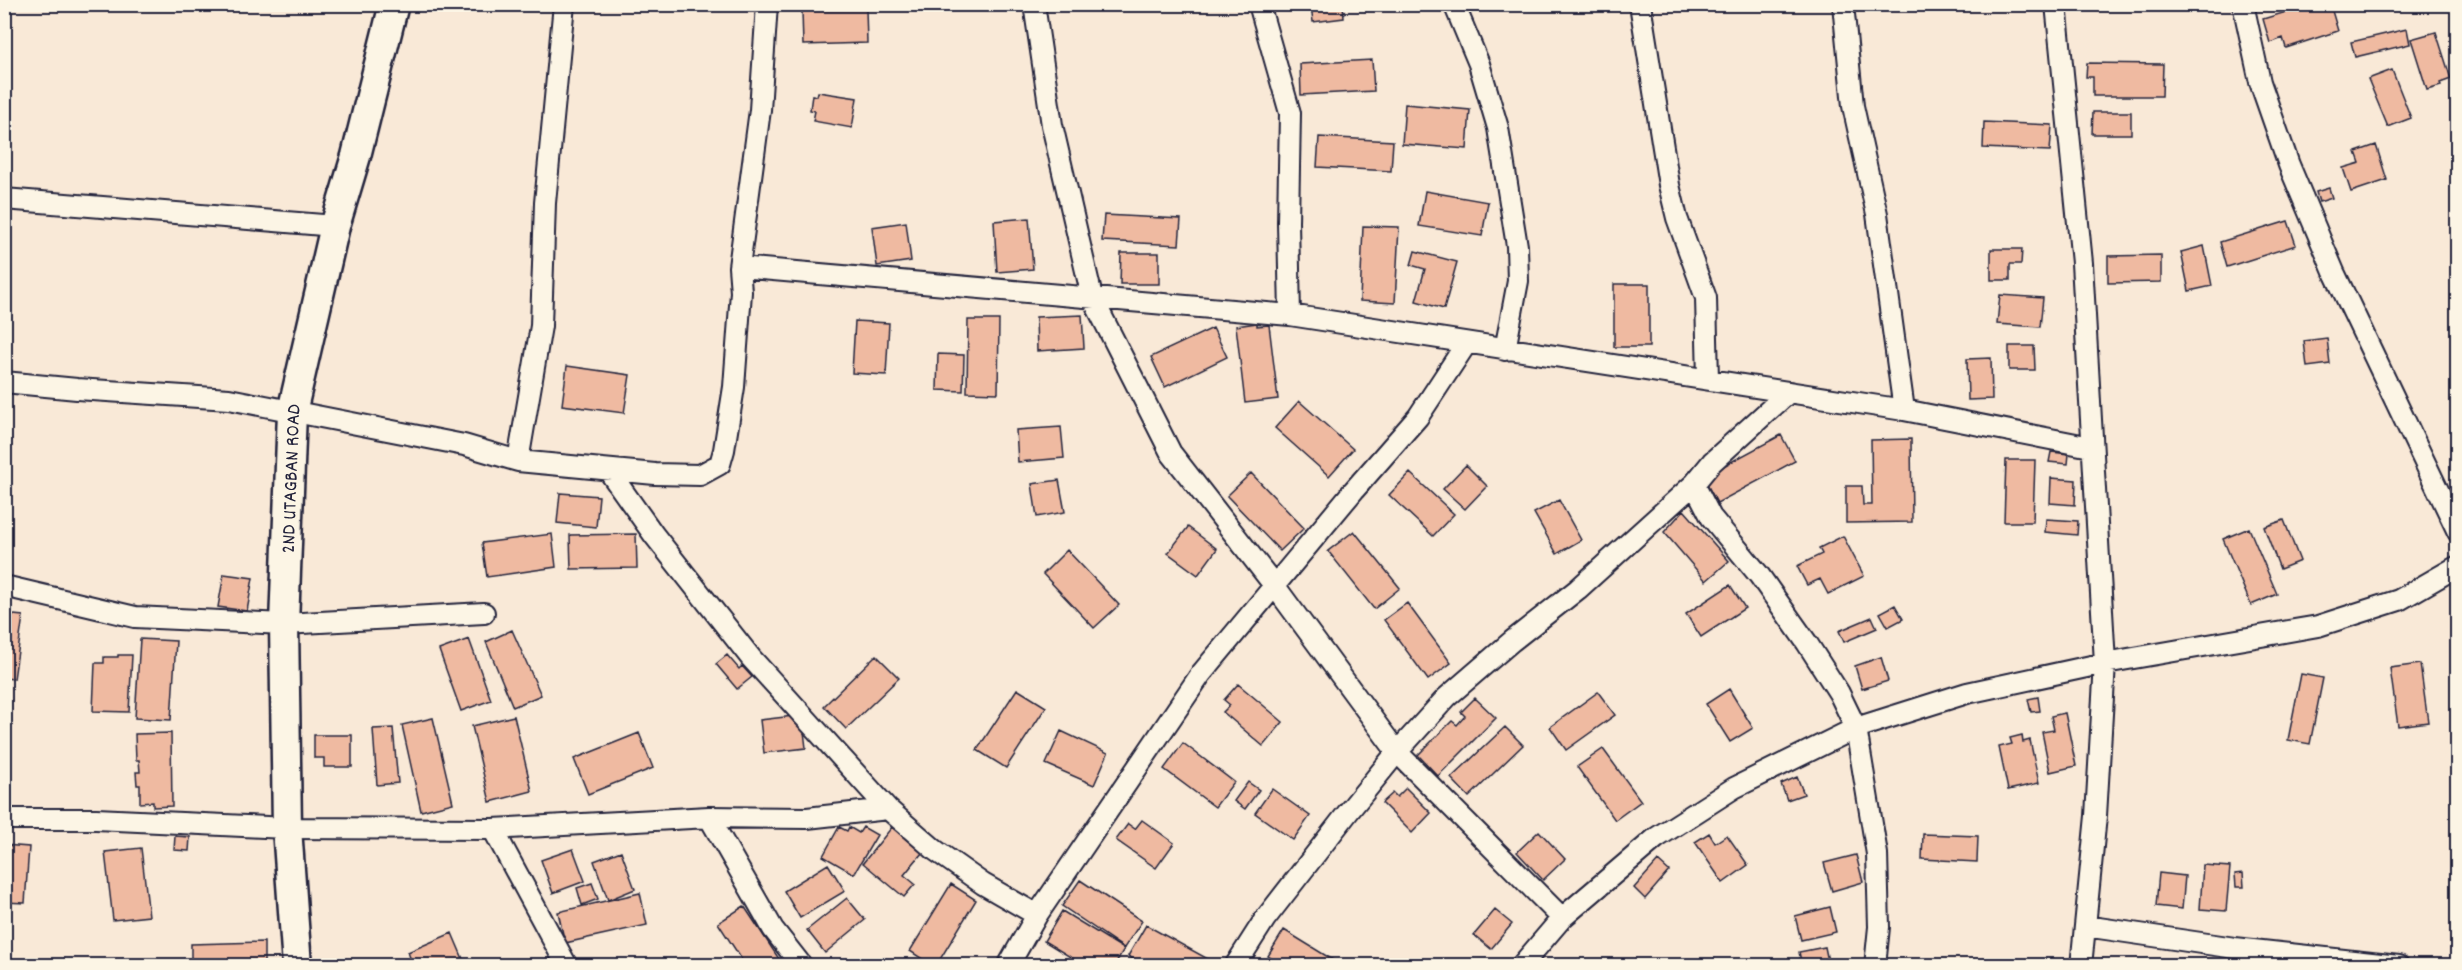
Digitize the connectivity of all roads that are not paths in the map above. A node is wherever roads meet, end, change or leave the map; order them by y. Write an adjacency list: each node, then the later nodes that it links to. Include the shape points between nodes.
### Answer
1 (394, 4): 12 (street, 2ND UTAGBAN ROAD)
2 (564, 4): 24 (street, via 545,203 541,326)
3 (767, 4): 13 (street, via 760,110)
4 (1034, 4): 14 (street, via 1052,124)
5 (1259, 4): 15 (street, via 1290,112)
6 (1454, 4): 17 (street, via 1479,64 1498,128 1517,246 1518,280)
7 (1640, 4): 18 (street, via 1669,185 1706,298)
8 (1843, 4): 21 (street, via 1853,106 1877,214)
9 (2056, 4): 23 (street, via 2082,263)
10 (2243, 4): 27 (street, via 2260,82 2289,165 2334,272)
11 (4, 199): 12 (street)
12 (335, 226): 22 (street, 2ND UTAGBAN ROAD)
13 (739, 267): 14 (street); 25 (street, via 741,292 734,387 720,464 700,475)
14 (1092, 297): 15 (street); 29 (street, via 1171,453)
15 (1290, 315): 16 (street)
16 (1466, 344): 17 (street); 29 (street, via 1418,417)
17 (1506, 350): 18 (street)
18 (1708, 379): 20 (street)
19 (4, 382): 22 (street, via 229,399)
20 (1789, 392): 21 (street); 26 (street, via 1712,462)
21 (1904, 410): 23 (street)
22 (291, 412): 24 (street, via 464,445); 32 (street, 2ND UTAGBAN ROAD)
23 (2091, 447): 33 (street)
24 (518, 461): 25 (street)
25 (608, 470): 36 (street, via 751,658)
26 (1694, 484): 34 (street, via 1711,517 1759,574 1807,643); 35 (street, via 1578,589 1448,697)
27 (2457, 532)
28 (2457, 566): 33 (street, via 2399,600 2318,626)
29 (1274, 585): 35 (street); 41 (street, via 1201,674)
30 (4, 586): 32 (street, via 135,617)
31 (484, 614): 32 (street)
32 (284, 624): 39 (street, 2ND UTAGBAN ROAD)
33 (2105, 663): 34 (street, via 1967,693); 43 (street)
34 (1856, 728): 42 (street, via 1734,788 1656,838); 50 (street, via 1877,854 1880,927)
35 (1396, 752): 42 (street); 48 (street, via 1265,919)
36 (888, 809): 37 (street, via 807,818); 41 (street, via 934,850)
37 (710, 817): 40 (street); 46 (street, via 773,929)
38 (4, 819): 39 (street)
39 (287, 828): 40 (street); 44 (street, 2ND UTAGBAN ROAD)
40 (493, 829): 45 (street)
41 (1036, 915): 47 (street)
42 (1562, 918): 49 (street)
43 (2085, 926): 51 (street); 52 (street)
44 (297, 966)
45 (567, 966)
46 (802, 966)
47 (1008, 966)
48 (1235, 966)
49 (1521, 966)
50 (1875, 966)
51 (2081, 966)
52 (2399, 966)

